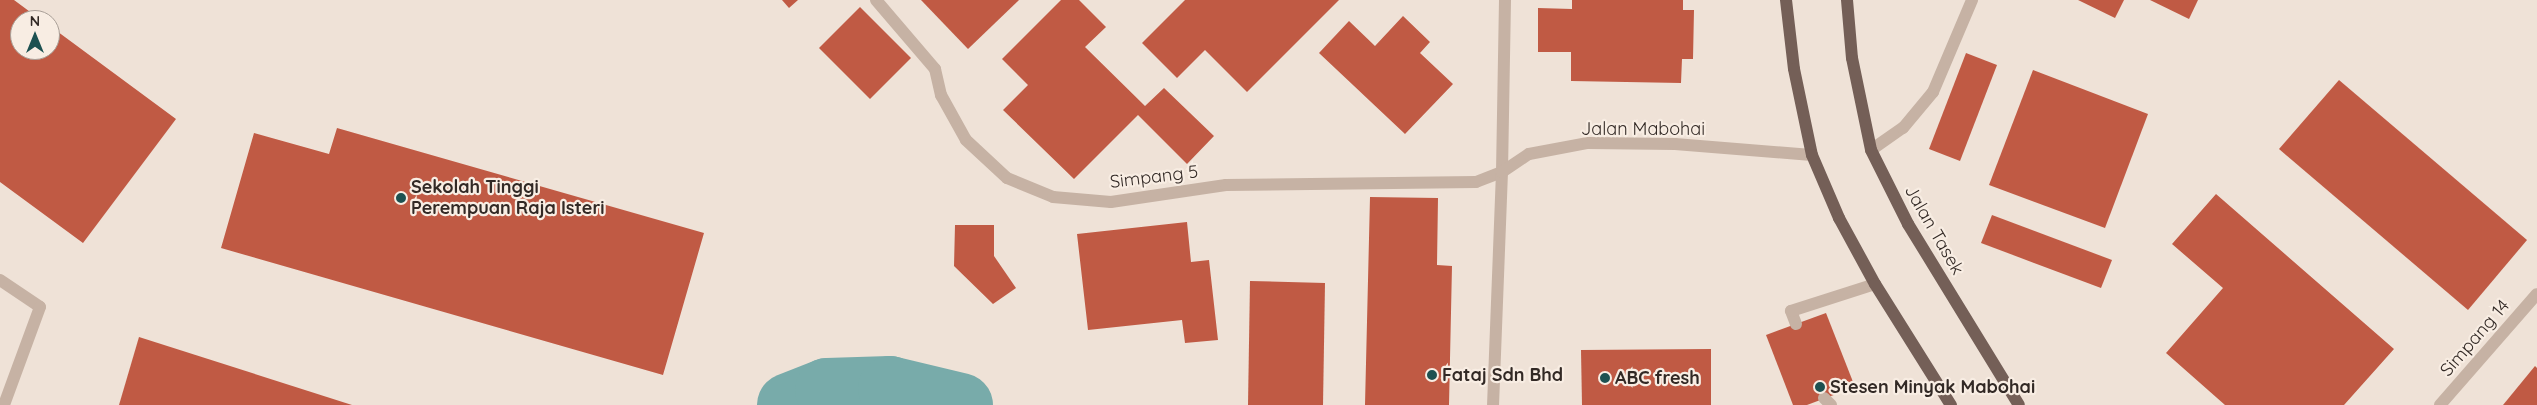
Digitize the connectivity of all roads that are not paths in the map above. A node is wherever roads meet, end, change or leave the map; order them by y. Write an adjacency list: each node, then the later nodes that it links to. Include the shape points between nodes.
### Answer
1 (876, 0): 8 (street, Simpang 5, via 935,69 941,95 966,140 1007,178 1053,196 1111,202 1226,185 1476,182)
2 (1505, 0): 8 (street)
3 (1786, 0): 7 (main road, via 1794,69)
4 (1847, 0): 6 (main road, Jalan Tasek, via 1852,58)
5 (1972, 0): 6 (street, via 1933,92 1903,128)
6 (1870, 150): 16 (main road, Jalan Tasek, via 1908,224)
7 (1812, 155): 8 (street, Jalan Mabohai, via 1675,144 1588,143 1529,154); 10 (main road, via 1839,218)
8 (1502, 172): 14 (street)
9 (0, 280): 13 (street, via 40,307)
10 (1875, 284): 12 (street, via 1791,311); 15 (main road)
11 (2537, 294): 17 (street, Simpang 14)
12 (1796, 324)
13 (4, 405)
14 (1492, 405)
15 (1951, 405)
16 (2018, 405)
17 (2440, 405)

